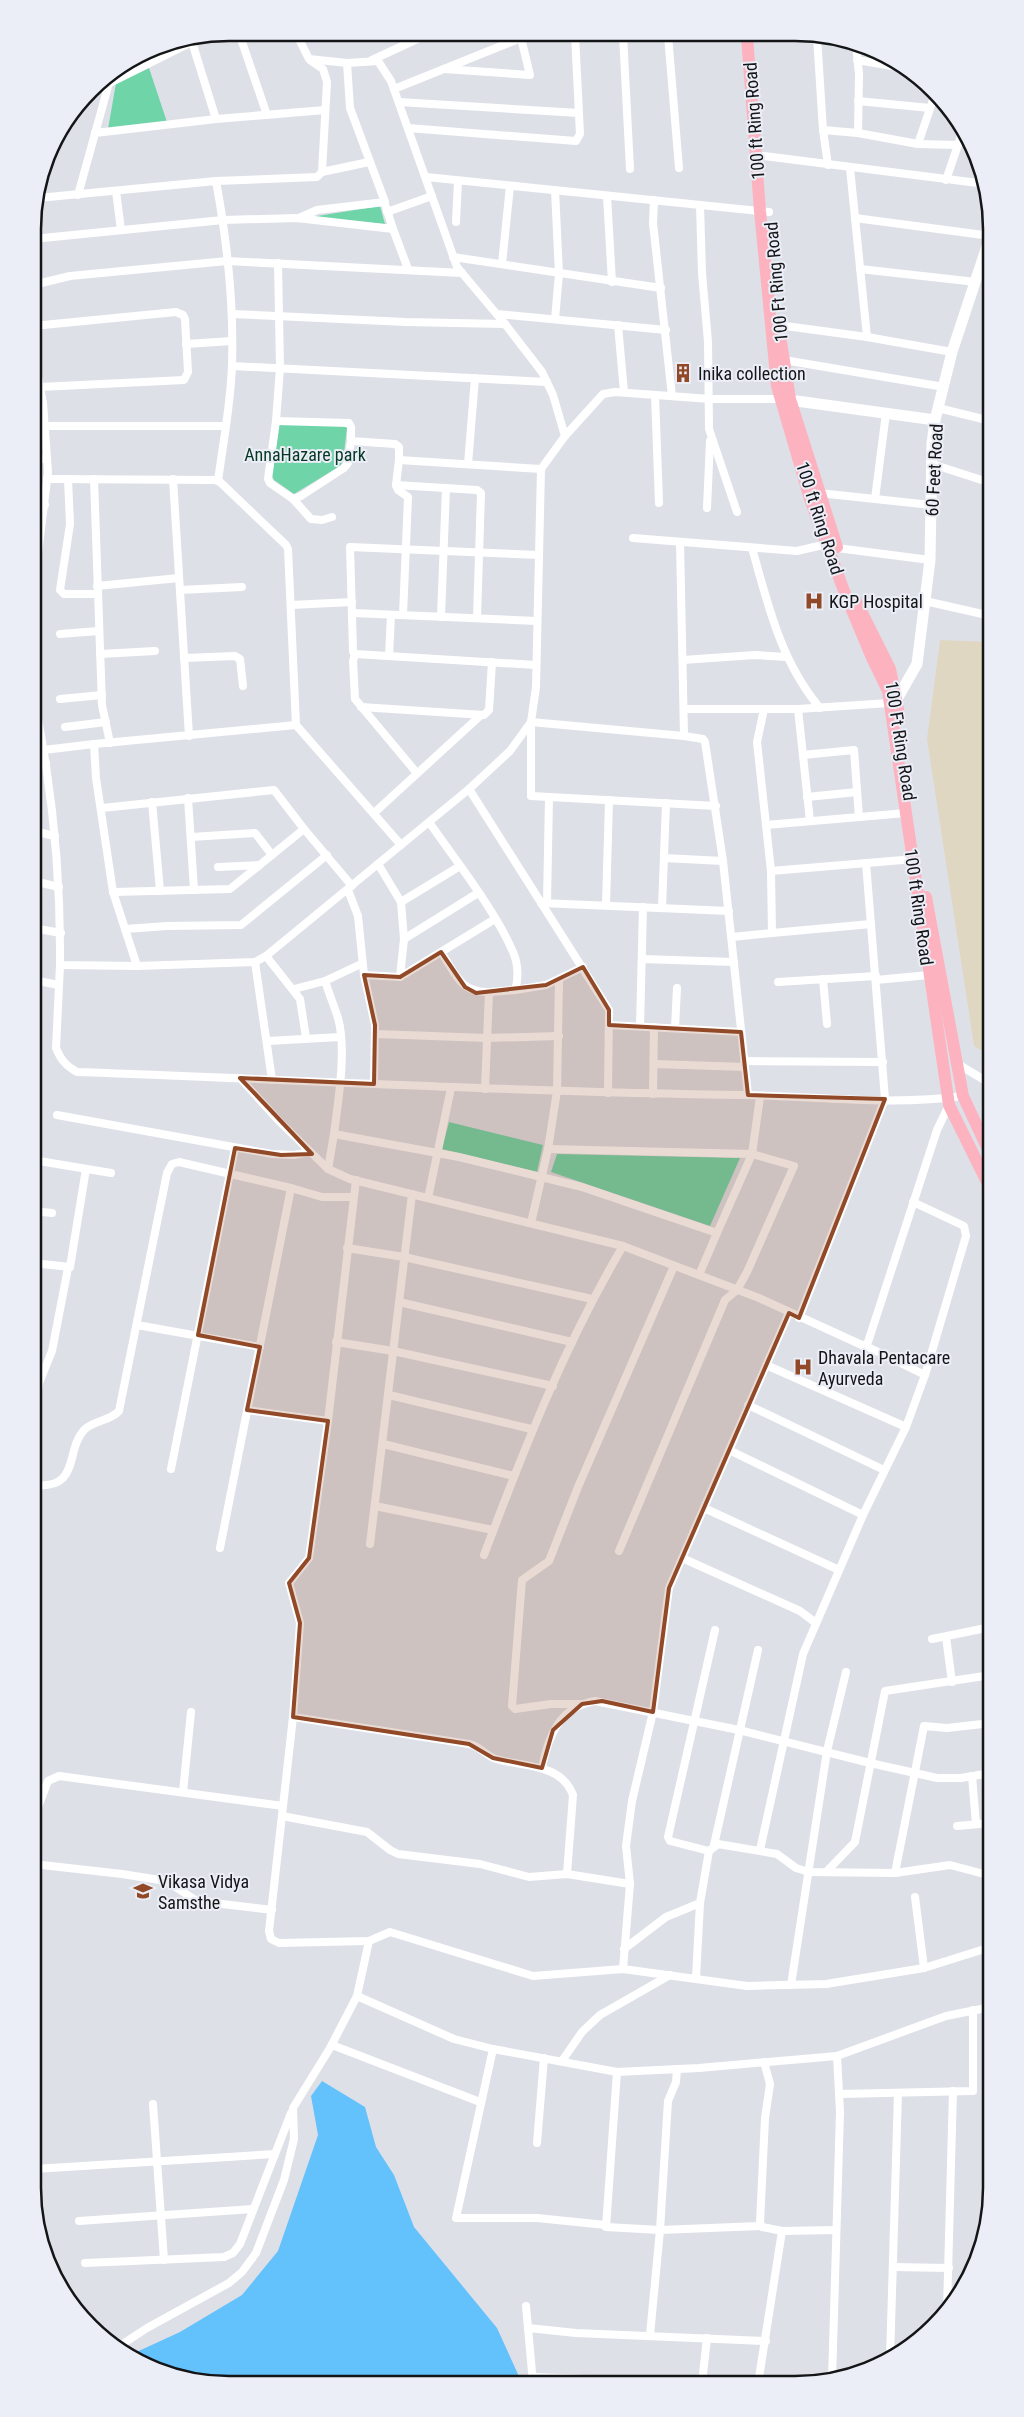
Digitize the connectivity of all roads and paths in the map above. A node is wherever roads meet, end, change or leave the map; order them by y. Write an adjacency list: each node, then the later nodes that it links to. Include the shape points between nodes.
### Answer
1 (242, 41): 30 (street)
2 (299, 41): 15 (street)
3 (413, 41): 16 (street)
4 (508, 41): 20 (street)
5 (521, 41): 20 (street, via 530,75)
6 (575, 41): 29 (street)
7 (623, 41): 44 (street)
8 (668, 41): 42 (street)
9 (748, 41): 61 (main road, 100 ft Ring Road)
10 (756, 41): 39 (main road, 100 Ft Ring Road)
11 (817, 43): 33 (street)
12 (196, 44): 31 (street)
13 (177, 49): 21 (street)
14 (856, 52): 17 (street)
15 (309, 59): 18 (street); 28 (street, via 326,74)
16 (372, 60): 18 (street); 23 (street, via 382,64)
17 (857, 60): 19 (street); 24 (street)
18 (347, 64): 40 (street, via 350,108)
19 (887, 65)
20 (442, 69): 23 (street)
21 (115, 80)
22 (108, 85): 34 (street)
23 (394, 89): 26 (street)
24 (858, 101): 27 (street); 35 (street)
25 (932, 101): 27 (street)
26 (399, 102): 29 (street); 32 (street)
27 (930, 108): 37 (street)
28 (325, 110): 30 (street); 45 (street)
29 (579, 113): 32 (street, via 579,139 572,141)
30 (267, 115): 31 (street)
31 (216, 119): 34 (street)
32 (408, 128): 46 (street)
33 (822, 130): 35 (street); 41 (street)
34 (95, 133): 54 (street)
35 (858, 133): 37 (street)
36 (960, 139): 38 (street)
37 (918, 144): 38 (street)
38 (958, 146): 48 (street)
39 (764, 156): 41 (street); 61 (main road, 100 Ft Ring Road)
40 (369, 162): 45 (street); 59 (street)
41 (828, 165): 43 (street)
42 (679, 168)
43 (850, 168): 48 (street); 64 (street)
44 (630, 170)
45 (322, 172): 49 (street, via 318,177)
46 (426, 177): 47 (street); 55 (street)
47 (458, 180): 51 (street); 66 (street)
48 (946, 180): 50 (street)
49 (216, 181): 53 (street); 65 (street)
50 (977, 183)
51 (510, 186): 52 (street); 75 (street)
52 (555, 190): 56 (street); 79 (street)
53 (116, 192): 54 (street); 68 (street)
54 (78, 195): 57 (street)
55 (432, 196): 62 (street); 71 (street)
56 (607, 196): 58 (street); 80 (street)
57 (44, 198)
58 (654, 200): 60 (street); 83 (street, via 653,223)
59 (385, 202): 62 (street); 63 (street, via 317,210)
60 (700, 205): 61 (street); 108 (street)
61 (765, 211): 91 (main road, 100 Ft Ring Road); 109 (main road, 100 ft Ring Road)
62 (387, 212): 67 (street)
63 (297, 218): 65 (street); 67 (street)
64 (855, 218): 69 (street); 77 (street)
65 (223, 220): 68 (street); 73 (street)
66 (456, 222)
67 (393, 229): 76 (street)
68 (121, 230): 70 (street)
69 (983, 234)
70 (41, 238)
71 (453, 257): 75 (street); 78 (street)
72 (983, 260): 81 (street, 60 Feet Road)
73 (227, 261): 74 (street); 82 (street, via 70,276); 84 (street)
74 (278, 263): 76 (street); 86 (street)
75 (502, 264): 79 (street)
76 (408, 269): 78 (street)
77 (860, 269): 81 (street); 93 (street)
78 (462, 273): 85 (street)
79 (559, 274): 80 (street); 87 (street)
80 (612, 282): 83 (street)
81 (976, 282): 96 (street, 60 Feet Road)
82 (41, 283)
83 (661, 288): 92 (street)
84 (232, 314): 86 (street); 94 (street)
85 (497, 314): 87 (street); 88 (street)
86 (279, 317): 88 (street); 99 (street)
87 (555, 319): 90 (street)
88 (505, 324): 101 (street)
89 (41, 325): 95 (street, via 176,312 185,319)
90 (618, 325): 92 (street); 104 (street)
91 (778, 325): 93 (street); 97 (main road, 100 Ft Ring Road)
92 (666, 330): 107 (street)
93 (867, 337): 96 (street)
94 (232, 341): 95 (street); 98 (street)
95 (186, 344): 102 (street, via 188,372 181,381)
96 (952, 352): 103 (street, 60 Feet Road)
97 (784, 360): 103 (street); 109 (main road, 100 Ft Ring Road)
98 (232, 366): 99 (street); 116 (street)
99 (280, 368): 100 (street); 114 (street)
100 (475, 378): 101 (street); 123 (street)
101 (547, 382): 117 (street)
102 (41, 386)
103 (944, 387): 110 (street, 60 Feet Road)
104 (624, 392): 106 (street); 117 (street, via 603,394)
105 (41, 394): 115 (street)
106 (656, 395): 107 (street); 137 (street)
107 (672, 396): 108 (street)
108 (710, 399): 109 (street); 118 (street)
109 (785, 399): 111 (street); 134 (main road, 100 Ft Ring Road); 147 (main road, 100 ft Ring Road, via 810,499)
110 (938, 408): 112 (street); 113 (street, 60 Feet Road)
111 (886, 413): 113 (street); 136 (street)
112 (983, 419)
113 (935, 420): 124 (street, 60 Feet Road)
114 (276, 421): 119 (street, via 349,424); 135 (street, via 268,479)
115 (45, 426): 116 (street); 121 (street)
116 (225, 426): 131 (street)
117 (565, 436): 125 (street)
118 (710, 437): 141 (street); 142 (street)
119 (351, 441): 122 (street, via 395,444 399,447); 135 (street, via 348,463 344,468)
120 (41, 459): 121 (street)
121 (47, 459): 126 (street)
122 (399, 460): 123 (street); 132 (street)
123 (468, 464): 125 (street)
124 (932, 464): 130 (street); 140 (street, 60 Feet Road)
125 (541, 469): 152 (street)
126 (47, 479): 127 (street); 139 (street)
127 (68, 479): 128 (street); 156 (street, via 70,524 60,590 64,594)
128 (94, 479): 129 (street); 156 (street)
129 (173, 479): 131 (street); 154 (street)
130 (983, 480)
131 (218, 481): 160 (street, via 286,545)
132 (396, 485): 133 (street); 149 (street, via 408,497)
133 (446, 488): 150 (street); 151 (street, via 477,490 481,494)
134 (820, 493): 136 (street); 147 (main road, 100 Ft Ring Road)
135 (293, 499): 143 (street, via 311,519)
136 (875, 499): 140 (street)
137 (659, 503)
138 (41, 505): 139 (street)
139 (45, 505): 144 (street)
140 (931, 505): 153 (street, 60 Feet Road)
141 (707, 508)
142 (737, 512)
143 (332, 517)
144 (41, 535)
145 (633, 538): 146 (street)
146 (680, 542): 148 (street); 176 (street)
147 (832, 546): 148 (street, via 797,551); 153 (street); 182 (main road, 100 ft Ring Road, via 868,649)
148 (752, 548): 174 (street)
149 (405, 549): 150 (street); 159 (street, via 350,547); 164 (street)
150 (442, 551): 151 (street); 165 (street)
151 (480, 552): 152 (street); 166 (street)
152 (539, 555): 167 (street)
153 (930, 560): 158 (street, 60 Feet Road)
154 (179, 578): 156 (street); 157 (street)
155 (242, 587): 157 (street)
156 (98, 590): 168 (street)
157 (180, 590): 175 (street)
158 (925, 601): 163 (street); 182 (street, 60 Feet Road, via 917,664)
159 (352, 602): 160 (street); 161 (street)
160 (291, 605): 191 (street)
161 (353, 613): 162 (street); 172 (street)
162 (391, 614): 164 (street); 173 (street)
163 (983, 614)
164 (403, 615): 165 (street)
165 (440, 617): 166 (street)
166 (477, 618): 167 (street)
167 (537, 621): 178 (street)
168 (99, 631): 169 (street); 171 (street)
169 (60, 634)
170 (155, 652): 171 (street)
171 (100, 654): 180 (street)
172 (355, 654): 173 (street); 183 (street, via 354,695)
173 (390, 656): 177 (street)
174 (786, 656): 176 (street); 184 (street, via 796,676)
175 (184, 658): 179 (street, via 235,656 240,659); 194 (street)
176 (683, 660): 185 (street)
177 (492, 662): 178 (street); 188 (street, via 490,710)
178 (536, 664): 190 (street)
179 (243, 686)
180 (102, 695): 181 (street); 189 (street)
181 (60, 698)
182 (893, 701): 184 (street); 213 (main road, 100 ft Ring Road); 227 (main road, 100 Ft Ring Road)
183 (361, 707): 188 (street); 202 (street)
184 (820, 708): 187 (street)
185 (685, 709): 186 (street); 195 (street)
186 (764, 709): 187 (street); 218 (street, via 757,742)
187 (798, 709): 199 (street)
188 (480, 716): 202 (street)
189 (106, 722): 192 (street); 196 (street)
190 (531, 722): 195 (street); 203 (street, via 510,751); 205 (street, via 529,794)
191 (296, 725): 194 (street); 214 (street)
192 (65, 727)
193 (41, 735): 198 (street)
194 (188, 736): 196 (street)
195 (684, 736): 211 (street, via 705,742)
196 (110, 743): 197 (street)
197 (94, 744): 198 (street); 212 (street)
198 (44, 750): 201 (street)
199 (803, 755): 204 (street, via 854,750); 206 (street)
200 (41, 762): 201 (street)
201 (46, 763): 221 (street)
202 (416, 772): 214 (street)
203 (469, 789): 217 (street); 243 (street)
204 (857, 792): 206 (street); 215 (street)
205 (549, 797): 208 (street); 243 (street)
206 (807, 797): 216 (street)
207 (188, 798): 209 (street); 219 (street, via 274,790); 222 (street)
208 (609, 800): 210 (street); 244 (street)
209 (152, 802): 212 (street); 239 (street)
210 (666, 803): 211 (street); 226 (street)
211 (716, 806): 228 (street)
212 (102, 808): 240 (street)
213 (906, 813): 215 (street); 227 (main road, 100 ft Ring Road)
214 (374, 814): 223 (street)
215 (858, 817): 216 (street)
216 (810, 821): 218 (street)
217 (430, 822): 223 (street); 232 (street)
218 (766, 825): 234 (street)
219 (304, 829): 224 (street); 225 (street)
220 (41, 833): 221 (street)
221 (55, 836): 236 (street)
222 (191, 837): 224 (street, via 255,833); 238 (street)
223 (402, 845): 230 (street)
224 (272, 855): 231 (street)
225 (327, 855): 237 (street); 250 (street, via 240,925)
226 (664, 858): 228 (street); 246 (street)
227 (915, 859): 229 (street); 266 (main road, 100 ft Ring Road); 292 (main road, 100 Ft Ring Road)
228 (723, 860): 247 (street)
229 (866, 863): 234 (street); 249 (street)
230 (378, 864): 237 (street); 242 (street)
231 (260, 865): 233 (street); 238 (street, via 230,889)
232 (460, 866): 241 (street); 242 (street)
233 (218, 867)
234 (771, 871): 252 (street)
235 (41, 884): 236 (street)
236 (59, 887): 253 (street)
237 (350, 888): 257 (street); 261 (street, via 362,942)
238 (194, 890): 239 (street)
239 (160, 891): 240 (street)
240 (113, 892): 250 (street)
241 (478, 893): 248 (street); 255 (street)
242 (400, 902): 255 (street)
243 (544, 903): 244 (street); 264 (street)
244 (606, 905): 245 (street)
245 (643, 907): 246 (street); 258 (street)
246 (662, 908): 247 (street)
247 (729, 911): 254 (street)
248 (495, 919): 256 (street); 277 (street, via 516,960)
249 (871, 924): 252 (street); 268 (street)
250 (125, 929): 263 (street)
251 (41, 930): 253 (street)
252 (772, 933): 254 (street)
253 (60, 934): 262 (street)
254 (732, 937): 260 (street)
255 (404, 939): 267 (street)
256 (441, 952): 267 (street); 278 (street, via 465,987 476,992)
257 (266, 956): 259 (street); 276 (street)
258 (642, 959): 260 (street); 281 (street)
259 (255, 962): 263 (street); 290 (street)
260 (734, 962): 284 (street)
261 (361, 964): 265 (street); 271 (street)
262 (60, 965): 263 (street); 274 (street)
263 (137, 966)
264 (582, 967): 270 (street); 280 (street, via 609,1010)
265 (364, 975): 267 (street); 285 (street)
266 (929, 975): 268 (street); 309 (main road, 100 ft Ring Road)
267 (400, 977)
268 (876, 978): 269 (street); 291 (street)
269 (823, 979): 273 (street); 279 (street)
270 (559, 980): 277 (street); 286 (street)
271 (325, 981): 276 (street); 287 (street, via 338,1019)
272 (41, 982): 274 (street)
273 (778, 982)
274 (59, 985): 295 (street, via 56,1048 60,1059 69,1068 77,1072)
275 (677, 988): 283 (street)
276 (294, 989): 288 (street, via 300,999)
277 (515, 990): 278 (street)
278 (489, 992): 289 (street)
279 (827, 1024)
280 (609, 1025): 281 (street); 303 (street)
281 (640, 1026): 282 (street)
282 (654, 1027): 283 (street); 293 (street)
283 (675, 1028): 284 (street)
284 (741, 1032): 294 (street)
285 (376, 1034): 289 (street); 299 (street)
286 (559, 1036): 289 (street); 302 (street)
287 (340, 1037): 288 (street); 298 (street)
288 (306, 1038): 290 (street)
289 (487, 1038): 301 (street)
290 (268, 1041): 297 (street)
291 (883, 1062): 294 (street); 308 (street)
292 (956, 1063): 296 (street); 306 (main road, 100 Ft Ring Road)
293 (654, 1064): 294 (street); 304 (street)
294 (744, 1064): 305 (street)
295 (240, 1078): 297 (street); 315 (street)
296 (983, 1079)
297 (272, 1080): 298 (street)
298 (340, 1083): 299 (street); 311 (street)
299 (374, 1084): 300 (street)
300 (451, 1088): 301 (street); 316 (street)
301 (484, 1089): 302 (street)
302 (556, 1091): 303 (street); 314 (street)
303 (608, 1093): 304 (street)
304 (653, 1094): 305 (street)
305 (748, 1095): 307 (street)
306 (963, 1096): 309 (street); 312 (main road, 100 Ft Ring Road)
307 (760, 1097): 308 (street); 317 (street)
308 (885, 1099): 309 (street); 346 (street)
309 (948, 1101): 322 (main road, 100 ft Ring Road); 330 (street)
310 (57, 1115): 313 (street)
311 (334, 1134): 316 (street); 320 (street)
312 (983, 1139)
313 (235, 1148): 315 (street, via 281,1155); 323 (street)
314 (548, 1149): 317 (street); 324 (street)
315 (310, 1152): 320 (street)
316 (437, 1153): 324 (street); 329 (street)
317 (752, 1154): 334 (street); 342 (street, via 794,1166)
318 (41, 1161): 319 (street)
319 (86, 1169): 321 (street); 340 (street, via 72,1264)
320 (328, 1169): 325 (street)
321 (111, 1173)
322 (983, 1173)
323 (230, 1174): 326 (street); 347 (street, via 179,1162 169,1168); 348 (street)
324 (542, 1177): 333 (street); 334 (street, via 582,1187)
325 (356, 1180): 327 (street); 328 (street)
326 (291, 1188): 328 (street, via 322,1197); 352 (street)
327 (412, 1194): 329 (street); 337 (street)
328 (354, 1197): 336 (street)
329 (428, 1198): 333 (street)
330 (913, 1202): 351 (street); 355 (street, via 964,1226 967,1232)
331 (41, 1212): 332 (street)
332 (52, 1214)
333 (532, 1223): 335 (street)
334 (717, 1233): 341 (street)
335 (623, 1246): 339 (street); 343 (street)
336 (347, 1248): 337 (street); 349 (street)
337 (404, 1257): 343 (street); 344 (street)
338 (41, 1264): 340 (street)
339 (674, 1266): 341 (street); 389 (street, via 578,1486 549,1561 522,1580 512,1706 515,1709)
340 (68, 1268): 356 (street, via 52,1351)
341 (699, 1275): 342 (street)
342 (738, 1290): 345 (street); 376 (street, via 725,1300)
343 (592, 1299): 350 (street)
344 (399, 1302): 350 (street); 353 (street)
345 (789, 1313): 346 (street); 354 (street)
346 (799, 1318): 351 (street)
347 (137, 1324): 348 (street); 369 (street, via 119,1410 112,1418 86,1429 78,1441 70,1470 60,1480)
348 (198, 1335): 352 (street); 366 (street)
349 (336, 1342): 353 (street); 361 (street)
350 (572, 1342): 357 (street)
351 (866, 1346): 355 (street)
352 (260, 1347): 360 (street)
353 (393, 1351): 357 (street); 358 (street)
354 (766, 1364): 359 (street); 362 (street)
355 (925, 1375): 362 (street)
356 (41, 1378)
357 (553, 1386): 363 (street)
358 (389, 1395): 363 (street); 364 (street)
359 (748, 1405): 365 (street); 367 (street)
360 (247, 1410): 361 (street); 375 (street)
361 (328, 1421): 392 (street, via 309,1558 289,1583 300,1623)
362 (906, 1426): 367 (street)
363 (531, 1429): 368 (street)
364 (383, 1444): 368 (street); 370 (street)
365 (729, 1450): 371 (street); 372 (street)
366 (171, 1468)
367 (884, 1470): 372 (street)
368 (514, 1476): 373 (street)
369 (41, 1484)
370 (375, 1506): 373 (street); 374 (street)
371 (704, 1508): 378 (street); 379 (street)
372 (863, 1515): 379 (street)
373 (493, 1530): 377 (street)
374 (370, 1544)
375 (220, 1548)
376 (619, 1551)
377 (484, 1555)
378 (682, 1558): 380 (street, via 800,1611); 391 (street, via 669,1588)
379 (839, 1570): 380 (street)
380 (816, 1623): 396 (street, via 799,1664)
381 (983, 1629): 383 (street)
382 (715, 1630): 393 (street)
383 (946, 1637): 384 (street); 388 (street)
384 (932, 1639)
385 (758, 1650): 395 (street)
386 (846, 1672): 397 (street)
387 (983, 1677): 388 (street)
388 (952, 1682): 398 (street, via 885,1691)
389 (582, 1704): 391 (street, via 602,1701); 399 (street, via 563,1718 548,1738)
390 (191, 1712): 403 (street)
391 (653, 1712): 393 (street); 418 (street, via 632,1801 626,1846)
392 (293, 1717): 399 (street, via 469,1744 497,1760); 405 (street)
393 (695, 1720): 395 (street); 410 (street, via 668,1840)
394 (983, 1723): 400 (street, via 947,1728 924,1726)
395 (739, 1730): 396 (street); 410 (street)
396 (784, 1740): 397 (street); 411 (street)
397 (827, 1751): 398 (street); 413 (street)
398 (870, 1763): 400 (street); 414 (street, via 855,1842)
399 (542, 1768): 416 (street, via 560,1776 574,1795)
400 (914, 1773): 402 (street, via 938,1778); 415 (street)
401 (983, 1774): 402 (street)
402 (972, 1776): 407 (street)
403 (182, 1792): 404 (street, via 59,1776 48,1781); 405 (street)
404 (41, 1798)
405 (283, 1806): 406 (street)
406 (282, 1816): 416 (street, via 367,1832 398,1854 480,1864 529,1877); 421 (street)
407 (976, 1824): 408 (street); 409 (street)
408 (983, 1824)
409 (957, 1826)
410 (712, 1848): 411 (street); 420 (street)
411 (760, 1850): 413 (street, via 781,1856 796,1868)
412 (41, 1865): 421 (street, via 166,1881 197,1901)
413 (809, 1872): 414 (street); 429 (street)
414 (826, 1872): 415 (street)
415 (895, 1873): 417 (street, via 950,1865)
416 (567, 1874): 418 (street)
417 (983, 1874)
418 (630, 1884): 423 (street)
419 (915, 1896): 425 (street)
420 (700, 1903): 423 (street, via 666,1917); 428 (street)
421 (272, 1910): 422 (street, via 269,1931 271,1939 279,1943)
422 (368, 1941): 426 (street, via 390,1932 533,1976); 430 (street)
423 (624, 1949): 426 (street)
424 (983, 1950): 425 (street)
425 (924, 1968): 429 (street, via 826,1984)
426 (623, 1969): 427 (street)
427 (670, 1975): 428 (street); 437 (street, via 600,2015 582,2032)
428 (696, 1978): 429 (street, via 748,1986)
429 (791, 1985)
430 (357, 1996): 433 (street); 434 (street, via 454,2039)
431 (983, 2008): 432 (street)
432 (973, 2010): 435 (street, via 946,2016); 441 (street, via 973,2091)
433 (332, 2045): 444 (street); 446 (street)
434 (492, 2050): 436 (street); 444 (street)
435 (837, 2056): 438 (street); 443 (street)
436 (544, 2058): 437 (street); 447 (street)
437 (562, 2061): 440 (street)
438 (764, 2062): 439 (street); 455 (street, via 770,2084 765,2118)
439 (677, 2069): 440 (street); 456 (street, via 676,2082 668,2101)
440 (617, 2072): 454 (street)
441 (953, 2091): 442 (street); 462 (street)
442 (898, 2093): 443 (street); 461 (street)
443 (839, 2094): 457 (street)
444 (480, 2102): 454 (street, via 456,2218 537,2218)
445 (153, 2104): 449 (street)
446 (293, 2108): 448 (street); 469 (street, via 294,2139 284,2180 256,2253 229,2283)
447 (537, 2143)
448 (275, 2154): 449 (street); 451 (street)
449 (157, 2161): 450 (street); 452 (street)
450 (41, 2169)
451 (254, 2209): 452 (street); 459 (street, via 233,2253 224,2257)
452 (161, 2215): 453 (street); 459 (street)
453 (79, 2220)
454 (606, 2225): 456 (street, via 608,2228)
455 (760, 2226): 456 (street); 458 (street)
456 (660, 2230): 466 (street)
457 (835, 2230): 458 (street); 471 (street)
458 (782, 2232): 468 (street)
459 (164, 2260): 460 (street)
460 (85, 2263)
461 (893, 2267): 462 (street); 470 (street)
462 (948, 2268): 463 (street)
463 (947, 2297)
464 (526, 2306): 465 (street)
465 (528, 2328): 466 (street); 472 (street)
466 (650, 2335): 467 (street)
467 (707, 2338): 468 (street); 473 (street)
468 (766, 2341): 474 (street)
469 (124, 2343)
470 (890, 2350)
471 (832, 2372)
472 (533, 2376)
473 (703, 2376)
474 (759, 2376)

